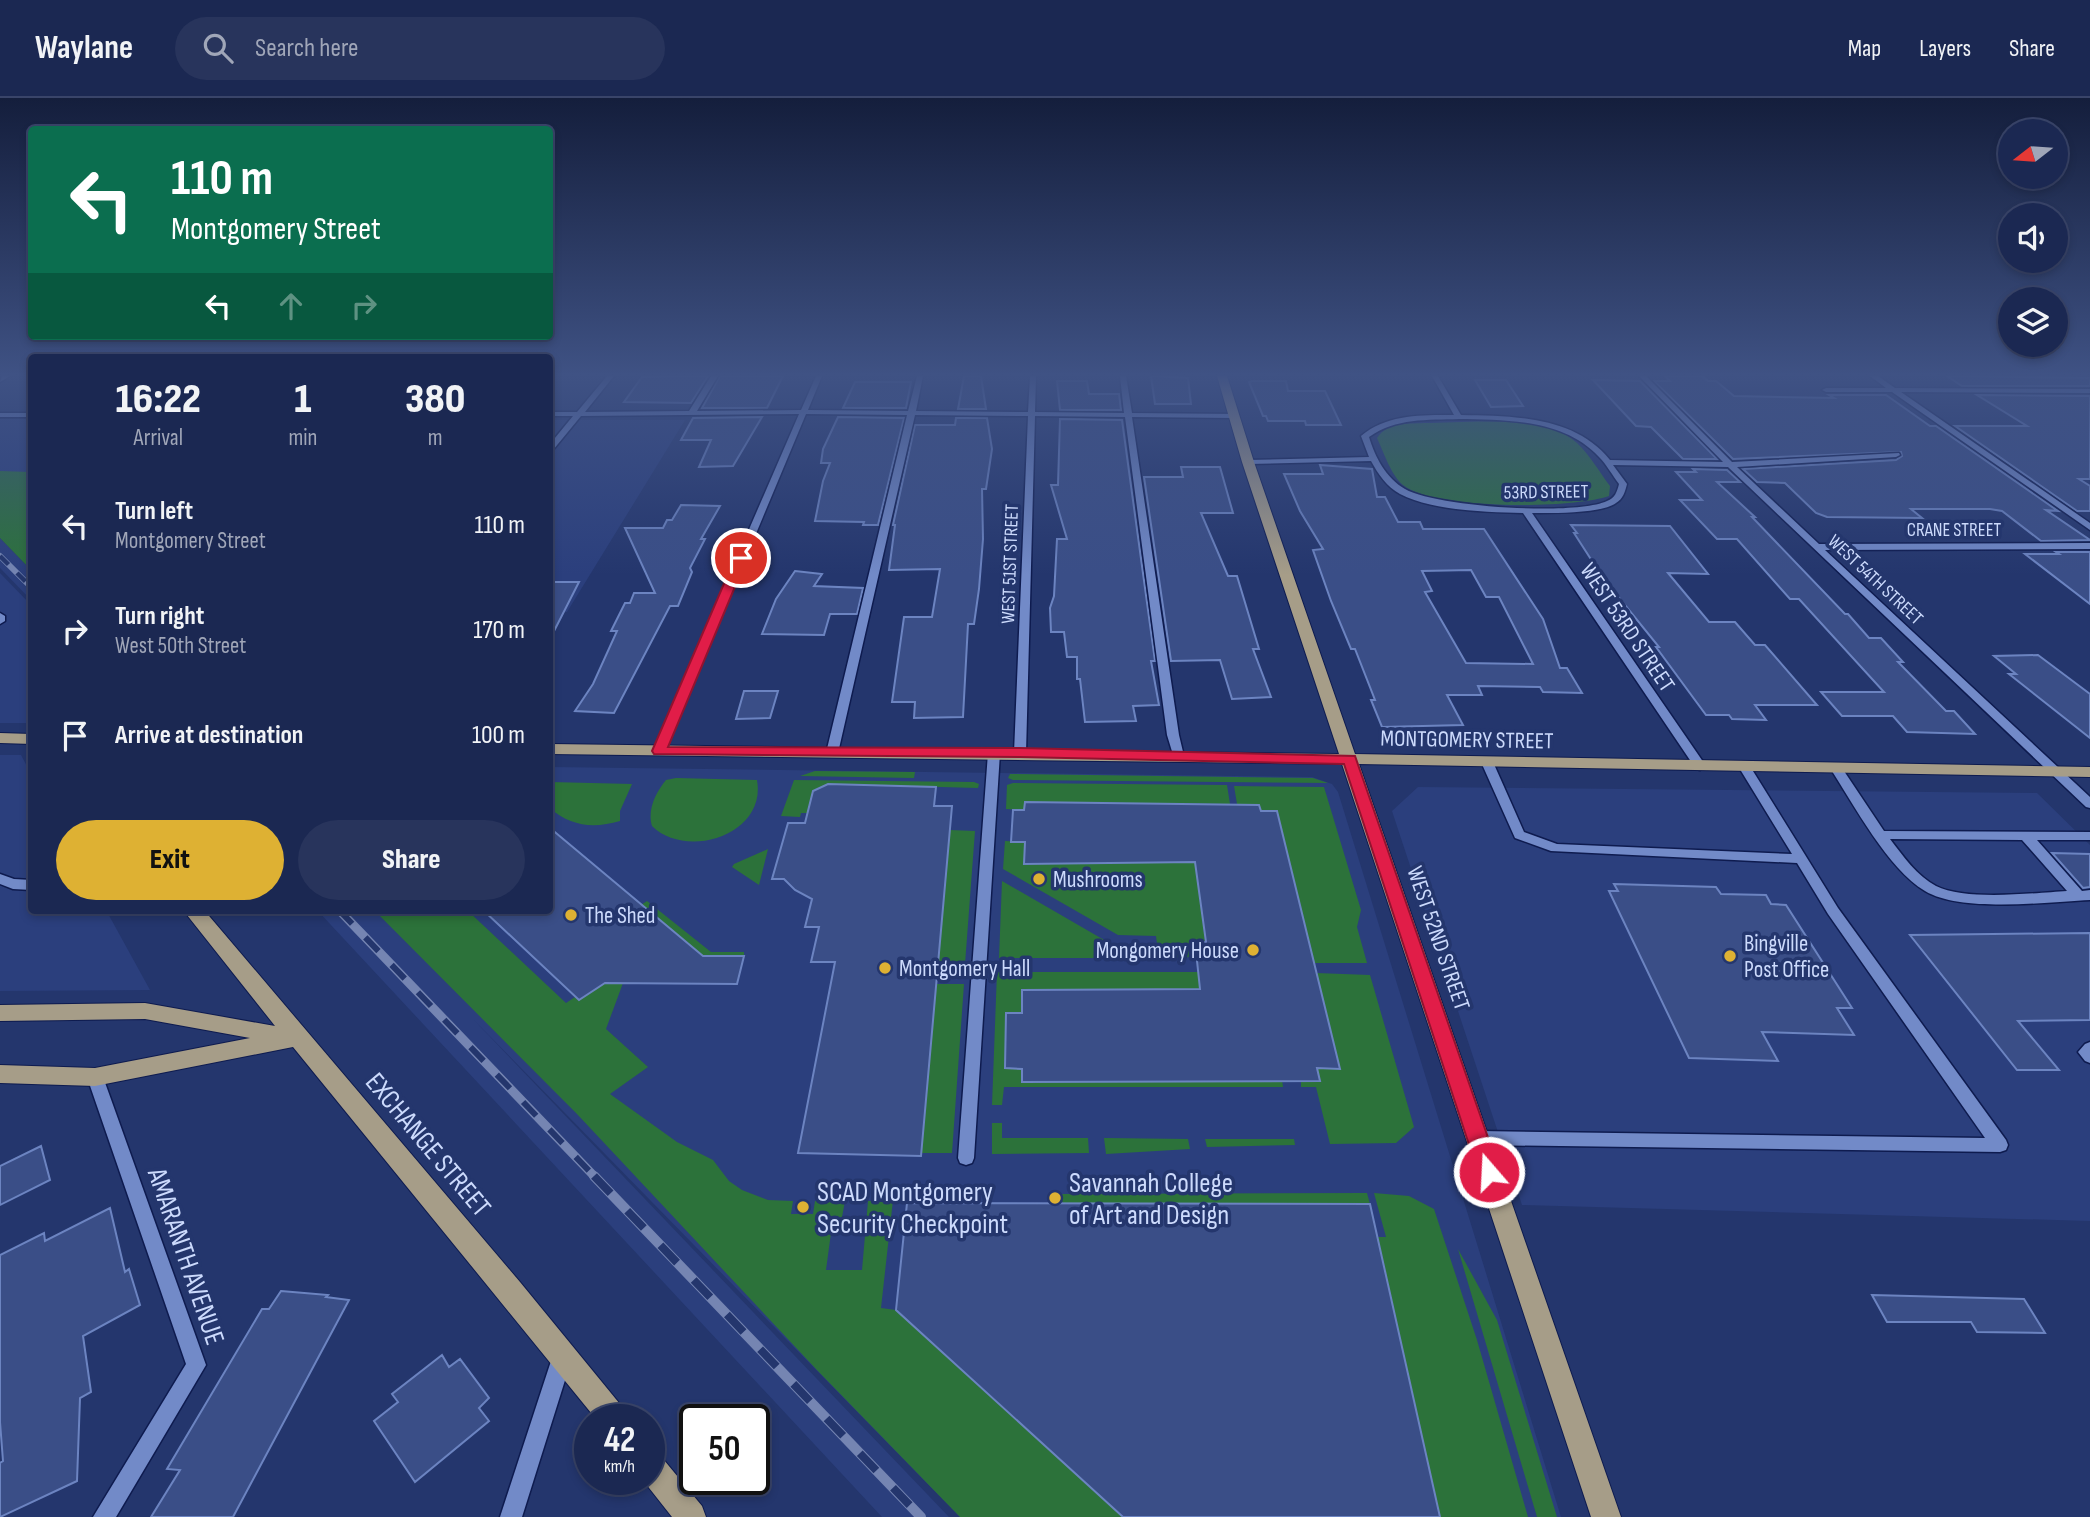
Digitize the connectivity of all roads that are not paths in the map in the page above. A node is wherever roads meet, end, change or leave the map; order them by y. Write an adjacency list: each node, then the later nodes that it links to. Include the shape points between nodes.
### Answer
1 (790, 442): 22 (street)
2 (904, 442): 25 (street)
3 (1030, 442): 24 (street, WEST 51ST STREET)
4 (1133, 442): 26 (street)
5 (1242, 442): 12 (main road, WEST 52ND STREET)
6 (1367, 442): 11 (street, 53RD STREET)
7 (1586, 442): 13 (street, 53RD STREET)
8 (1707, 442): 14 (street, WEST 54TH STREET)
9 (1969, 442): 16 (street)
10 (1896, 455): 14 (street)
11 (1374, 459): 12 (street); 15 (street, 53RD STREET, via 1390,484 1425,501)
12 (1248, 462): 27 (main road, WEST 52ND STREET)
13 (1608, 462): 14 (street); 15 (street, 53RD STREET, via 1623,484 1622,493 1611,503)
14 (1730, 465): 18 (street, WEST 54TH STREET)
15 (1525, 509): 29 (street, WEST 53RD STREET)
16 (2090, 527)
17 (2090, 546): 18 (street, CRANE STREET)
18 (1817, 547): 32 (street, WEST 54TH STREET)
19 (0, 738): 20 (main road)
20 (28, 739)
21 (553, 749): 22 (main road, MONTGOMERY STREET)
22 (659, 751): 25 (main road, MONTGOMERY STREET)
23 (994, 752): 24 (main road, MONTGOMERY STREET); 25 (main road, MONTGOMERY STREET); 50 (street)
24 (1020, 753): 26 (main road, MONTGOMERY STREET)
25 (832, 754)
26 (1178, 756): 27 (main road, MONTGOMERY STREET)
27 (1350, 760): 28 (main road, MONTGOMERY STREET); 49 (main road, WEST 52ND STREET)
28 (1487, 762): 29 (main road, MONTGOMERY STREET); 38 (street, via 1519,835 1556,848)
29 (1700, 766): 30 (main road, MONTGOMERY STREET)
30 (1744, 766): 31 (main road, MONTGOMERY STREET); 38 (street)
31 (1836, 768): 32 (main road, MONTGOMERY STREET); 35 (street)
32 (2056, 772): 33 (main road, MONTGOMERY STREET); 34 (street, WEST 54TH STREET)
33 (2090, 772)
34 (2090, 804)
35 (1883, 835): 36 (street); 41 (street, via 1905,866 1931,890 1959,898)
36 (2026, 836): 37 (street); 41 (street)
37 (2090, 836)
38 (1801, 859): 49 (street, via 2000,1145)
39 (0, 879): 40 (street)
40 (28, 885)
41 (2084, 895)
42 (196, 914): 44 (main road, EXCHANGE STREET)
43 (0, 1013): 44 (main road, via 145,1011)
44 (296, 1038): 48 (main road); 51 (main road, EXCHANGE STREET)
45 (2090, 1048): 46 (street, via 2086,1052)
46 (2090, 1057)
47 (0, 1074): 48 (main road)
48 (95, 1077): 54 (street, AMARANTH AVENUE, via 196,1365)
49 (1478, 1138): 57 (main road, WEST 52ND STREET)
50 (966, 1158)
51 (563, 1354): 52 (main road, EXCHANGE STREET); 55 (street)
52 (602, 1404)
53 (665, 1484): 56 (main road)
54 (104, 1517)
55 (511, 1517)
56 (691, 1517)
57 (1606, 1517)

